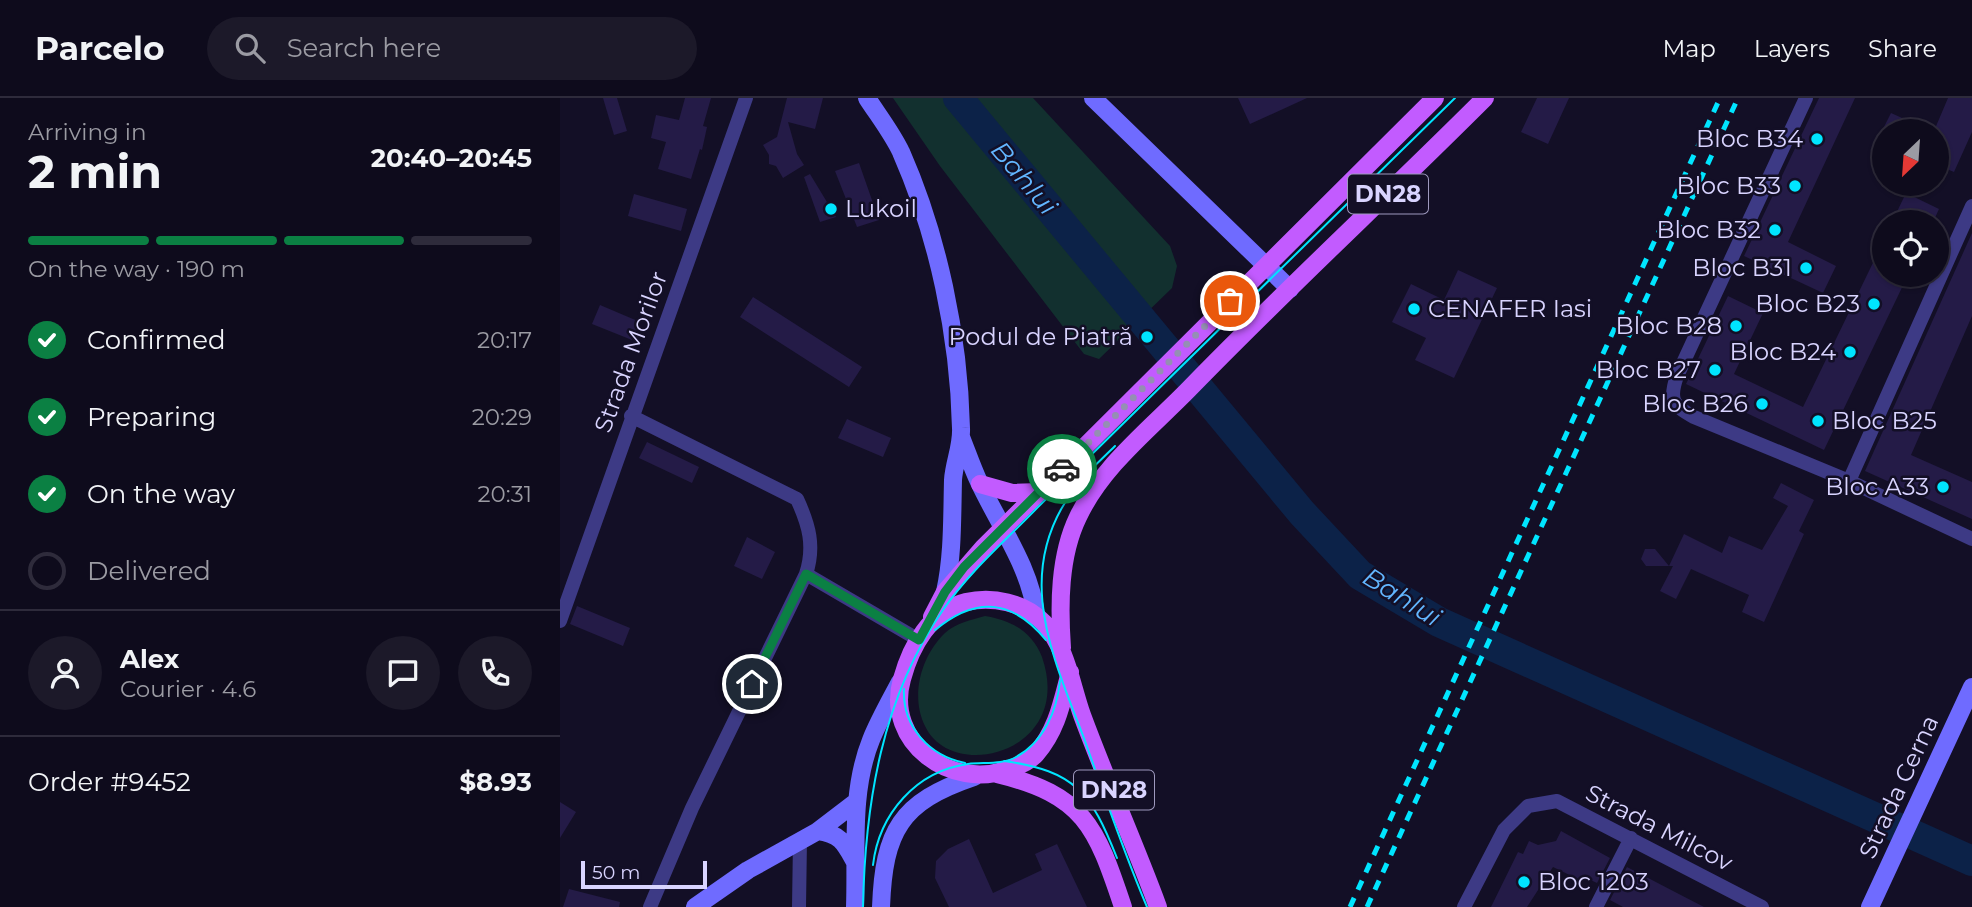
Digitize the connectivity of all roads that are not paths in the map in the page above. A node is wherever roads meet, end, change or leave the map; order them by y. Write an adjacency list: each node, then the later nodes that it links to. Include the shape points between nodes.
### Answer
1 (746, 98): 10 (street, Strada Morilor)
2 (867, 98): 11 (main road, via 900,150 932,246 957,369)
3 (1093, 98): 8 (main road)
4 (1435, 98): 8 (main road, DN28)
5 (1485, 98): 9 (main road, DN28)
6 (1806, 98): 12 (street, via 1671,392 1682,410 1694,417)
7 (1972, 206): 12 (street)
8 (1266, 265): 9 (main road); 14 (main road, DN28)
9 (1290, 289): 22 (main road, DN28, via 1091,492 1076,520 1061,592)
10 (631, 416): 17 (street, via 797,499 810,527 811,557); 20 (street, Strada Morilor)
11 (961, 436): 13 (main road); 18 (main road, via 953,473)
12 (1849, 481): 16 (street)
13 (980, 484): 14 (main road, via 1012,494); 15 (main road)
14 (1039, 492): 15 (main road, DN28)
15 (1003, 527): 18 (main road, DN28); 19 (main road, via 1034,597)
16 (1972, 539)
17 (806, 574): 21 (street); 33 (street, via 692,808)
18 (945, 592): 21 (main road, DN28)
19 (1036, 616): 21 (main road, DN28, via 990,599 953,605); 22 (main road, DN28)
20 (560, 621)
21 (923, 632): 24 (main road, DN28)
22 (1063, 655): 23 (main road, DN28)
23 (1069, 672): 26 (main road, DN28, via 1061,709 1044,744 1024,764); 39 (main road, DN28)
24 (902, 679): 27 (main road, DN28, via 897,703 907,735 931,760); 28 (main road, via 870,741)
25 (1972, 687): 43 (main road, Strada Cerna)
26 (997, 774): 27 (main road, DN28); 38 (main road, DN28, via 1044,787 1087,821 1111,869)
27 (974, 777): 37 (main road, via 946,785 903,818 884,864)
28 (856, 802): 29 (main road); 32 (main road)
29 (818, 831): 31 (main road); 32 (main road, via 843,840)
30 (1631, 838): 40 (street, Strada Milcov, via 1557,801 1528,806 1504,830); 41 (street); 42 (street, Strada Milcov)
31 (800, 840): 34 (main road); 35 (street)
32 (856, 865): 36 (main road)
33 (650, 907)
34 (695, 907)
35 (799, 907)
36 (855, 907)
37 (881, 907)
38 (1123, 907)
39 (1158, 907)
40 (1464, 907)
41 (1596, 907)
42 (1762, 907)
43 (1870, 907)

